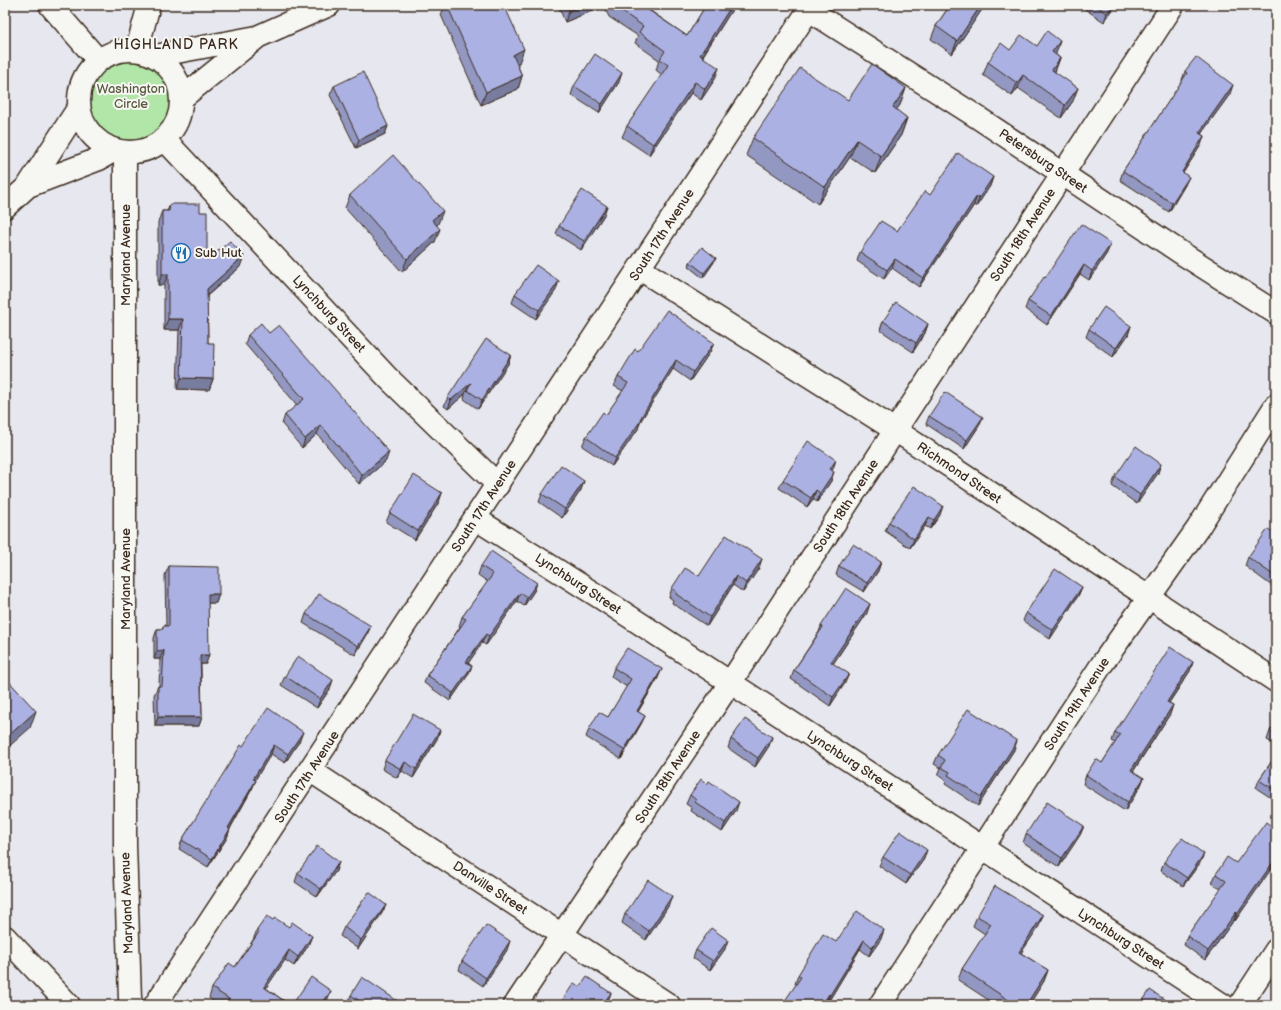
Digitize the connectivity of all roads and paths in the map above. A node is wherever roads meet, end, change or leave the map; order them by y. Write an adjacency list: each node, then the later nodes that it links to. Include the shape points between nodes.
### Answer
1 (50, 5): 8 (street)
2 (150, 5): 7 (street)
3 (329, 5): 6 (street)
4 (1173, 5): 13 (street, South 18th Avenue)
5 (810, 8): 13 (street, Petersburg Street); 16 (street, South 17th Avenue)
6 (257, 37): 7 (street); 9 (street)
7 (146, 52): 8 (street, via 123,49); 9 (street, via 169,67 178,81)
8 (98, 60): 10 (street, via 86,73 80,89)
9 (182, 98): 11 (street, via 178,121)
10 (79, 107): 12 (street, via 83,121 91,134 102,144); 14 (street)
11 (164, 139): 12 (street, via 153,147 139,152); 20 (street, Lynchburg Street, via 388,378)
12 (120, 151): 14 (street); 31 (street, Maryland Avenue, via 126,845)
13 (1062, 174): 17 (street, Petersburg Street); 19 (street, South 18th Avenue)
14 (28, 186): 15 (street)
15 (5, 207)
16 (640, 269): 19 (street, Richmond Street); 20 (street, South 17th Avenue)
17 (1276, 312)
18 (1276, 405): 22 (street, South 19th Avenue, via 1198,528)
19 (895, 430): 22 (street, Richmond Street); 24 (street, South 18th Avenue)
20 (498, 485): 21 (street, South 17th Avenue)
21 (476, 519): 24 (street, Lynchburg Street); 25 (street, South 17th Avenue)
22 (1149, 597): 23 (street, Richmond Street); 26 (street, South 19th Avenue, via 1102,664)
23 (1276, 681)
24 (730, 683): 26 (street, Lynchburg Street); 27 (street, South 18th Avenue)
25 (311, 771): 27 (street, Danville Street); 32 (street, South 17th Avenue)
26 (983, 849): 35 (street, South 19th Avenue); 36 (street, Lynchburg Street)
27 (562, 935): 33 (street, South 18th Avenue); 34 (street, Danville Street)
28 (5, 937): 30 (street)
29 (1276, 950): 37 (street)
30 (69, 1005)
31 (132, 1005)
32 (155, 1005)
33 (516, 1005)
34 (669, 1005)
35 (880, 1005)
36 (1223, 1005)
37 (1240, 1005)

